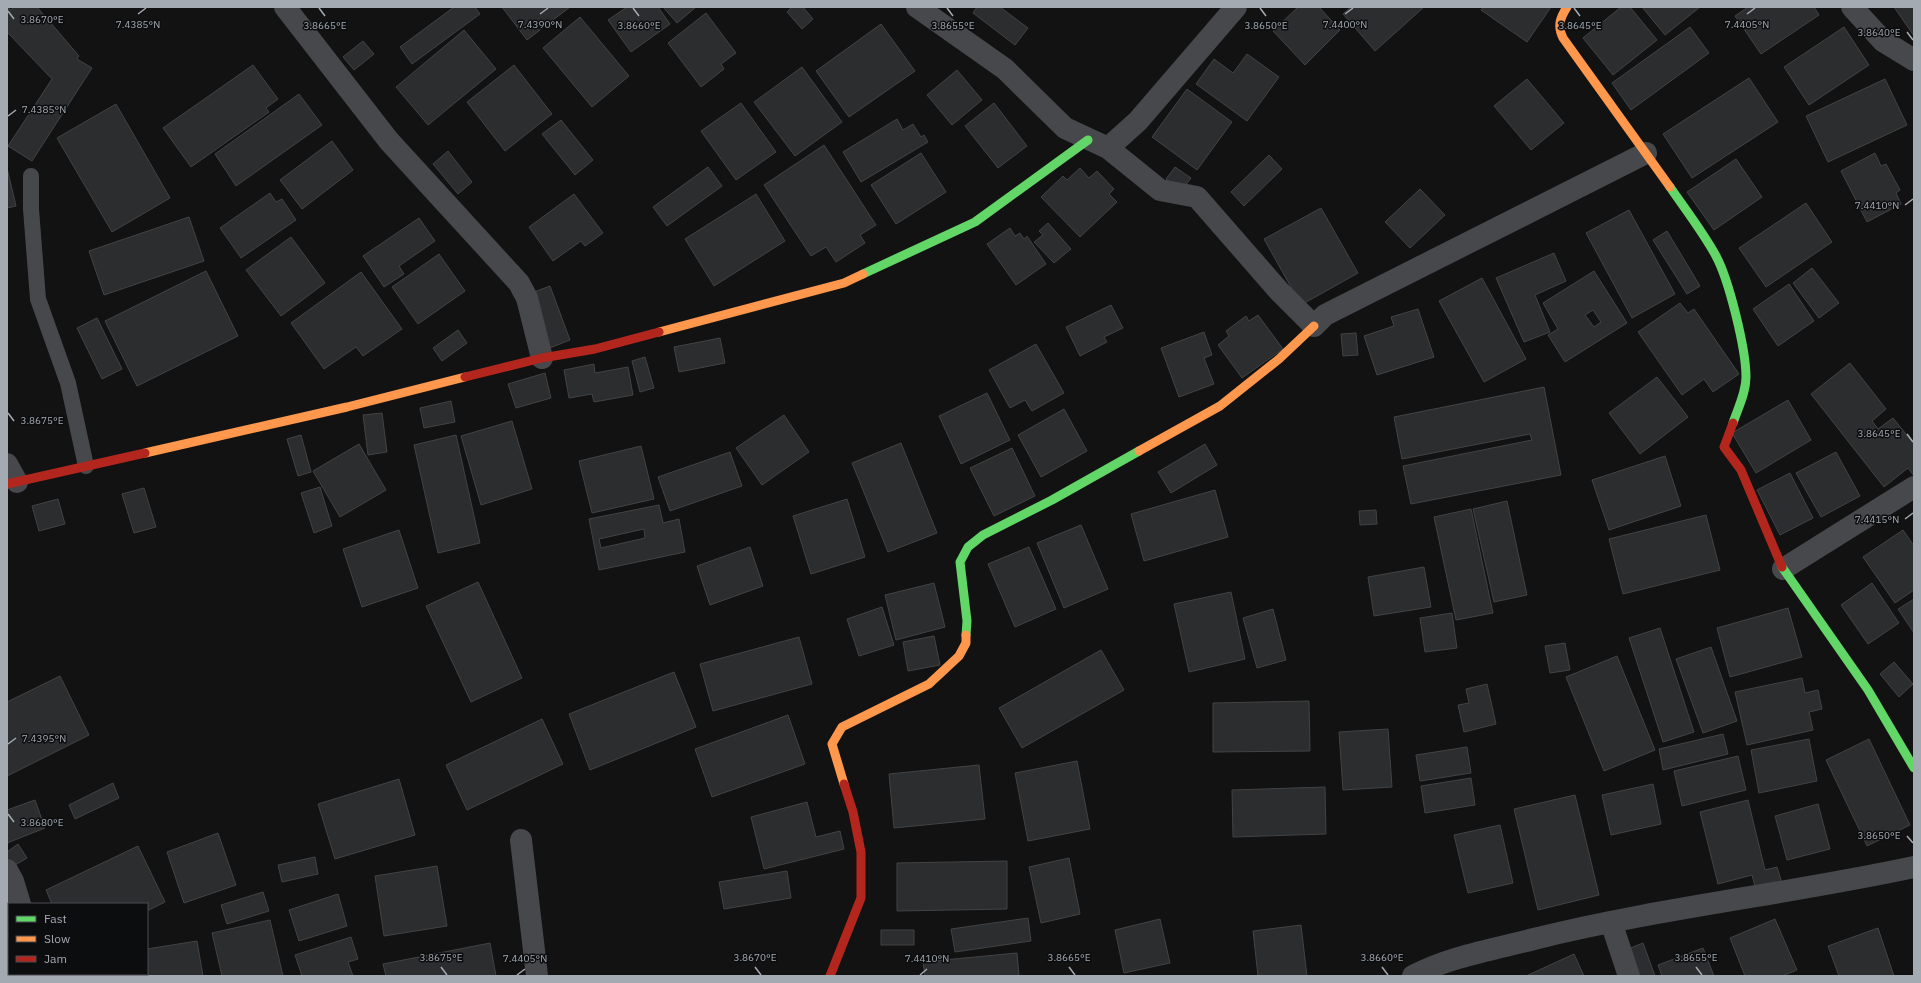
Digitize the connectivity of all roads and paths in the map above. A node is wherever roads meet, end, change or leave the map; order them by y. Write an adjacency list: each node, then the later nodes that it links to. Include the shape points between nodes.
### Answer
1 (284, 7): 12 (street, via 389,141 519,283 527,298)
2 (917, 7): 7 (street, via 1005,70 1065,128)
3 (1236, 7): 8 (street, via 1138,121)
4 (1567, 7): 9 (street, via 1559,18 1558,31)
5 (1852, 7): 6 (street, via 1883,41)
6 (1914, 60)
7 (1088, 140): 8 (street); 12 (street, via 975,222 844,283 595,349)
8 (1108, 148): 11 (street, via 1160,190 1197,197 1279,291)
9 (1646, 153): 11 (street, via 1326,315); 16 (street, via 1716,256 1729,292 1742,344 1746,376 1744,392 1724,447 1740,470)
10 (31, 176): 13 (lane, via 38,299 68,383)
11 (1314, 326): 24 (street, via 1279,359 1220,406 1052,500 983,535 968,547 960,562 967,621 966,643 958,656 929,684 842,727 832,744 853,812 861,852 861,898)
12 (542, 358): 13 (street, via 347,407)
13 (86, 466): 14 (street)
14 (10, 477)
15 (1914, 487): 16 (street)
16 (1783, 569): 17 (street, via 1868,690)
17 (1914, 768)
18 (520, 840): 23 (street)
19 (1914, 867): 22 (street)
20 (7, 870): 21 (street)
21 (20, 903)
22 (1612, 922): 25 (street, via 1491,950 1426,969); 26 (street)
23 (537, 976)
24 (830, 976)
25 (1413, 976)
26 (1629, 976)

